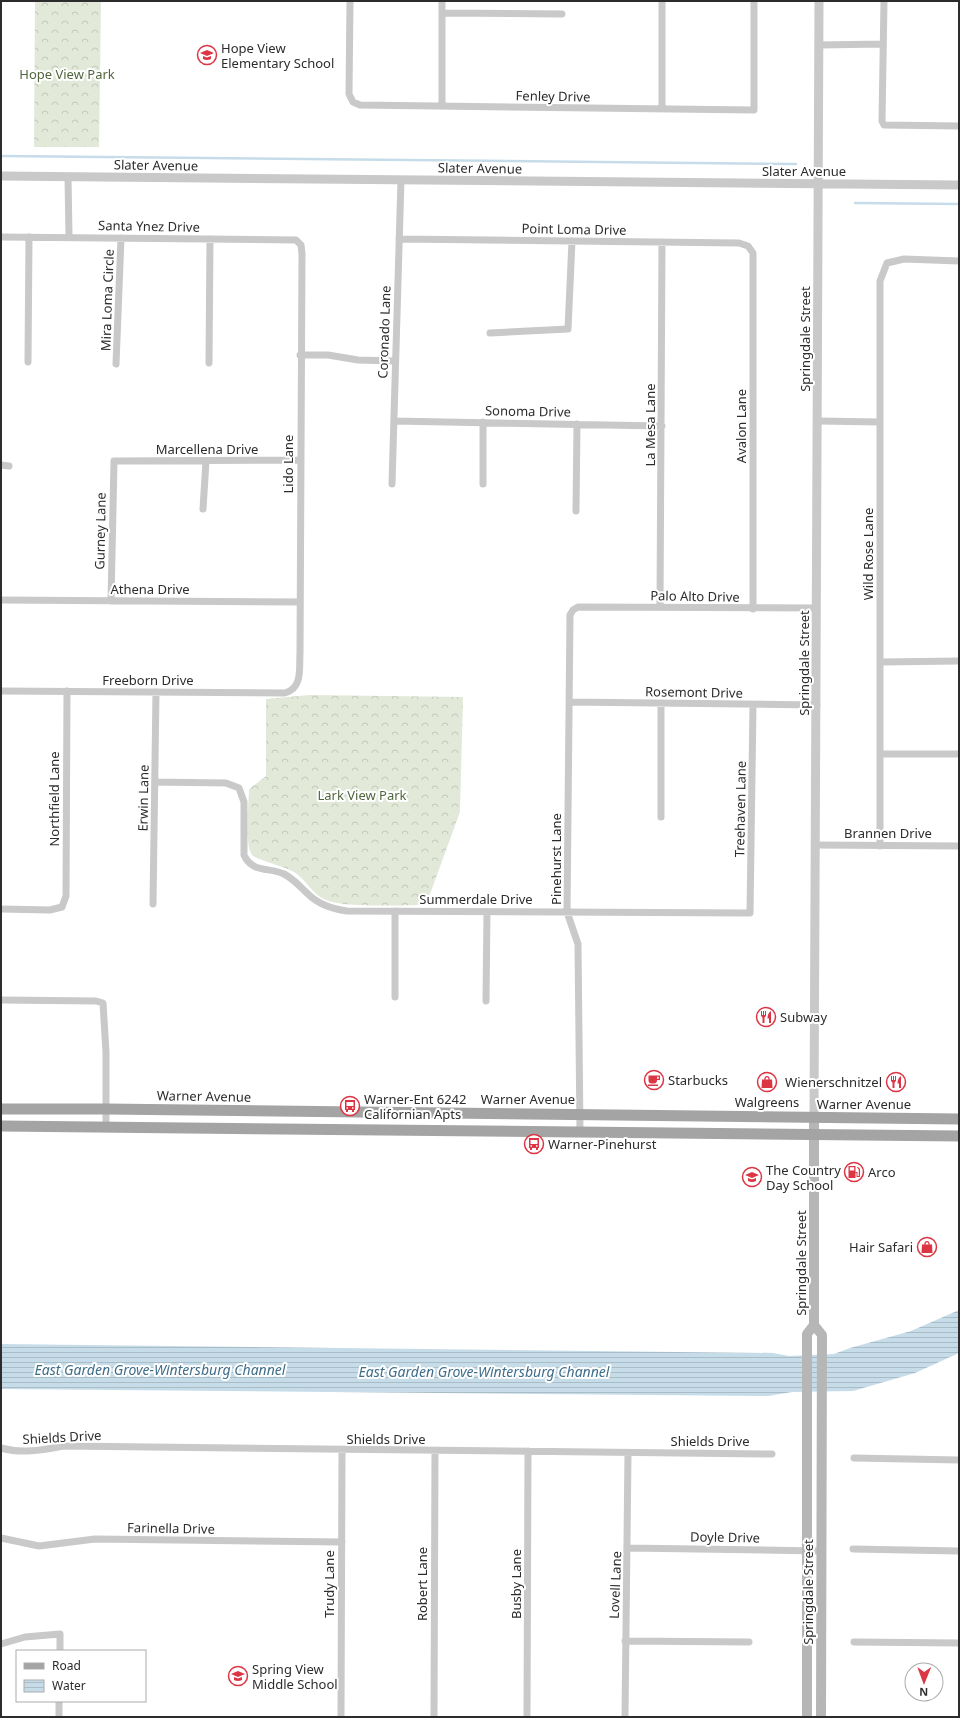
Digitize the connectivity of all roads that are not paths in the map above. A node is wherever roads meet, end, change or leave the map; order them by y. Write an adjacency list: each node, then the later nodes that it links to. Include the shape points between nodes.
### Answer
1 (350, 1): 11 (street, Fenley Drive, via 349,94 353,102 360,105)
2 (442, 1): 7 (street)
3 (662, 1): 12 (street)
4 (754, 1): 12 (street, Fenley Drive, via 754,110)
5 (819, 1): 10 (street, Springdale Street)
6 (884, 1): 9 (street)
7 (442, 13): 8 (street); 11 (street)
8 (562, 14)
9 (883, 44): 10 (street); 13 (street, via 884,125)
10 (819, 45): 17 (street, Springdale Street)
11 (442, 106): 12 (street, Fenley Drive)
12 (662, 109)
13 (959, 126)
14 (1, 176): 15 (street, Slater Avenue)
15 (68, 177): 16 (street, Slater Avenue); 19 (street)
16 (401, 180): 17 (street, Slater Avenue); 24 (street, Coronado Lane)
17 (818, 184): 18 (street, Slater Avenue); 37 (street, Springdale Street)
18 (959, 185)
19 (69, 236): 21 (street, Santa Ynez Drive); 22 (street, Santa Ynez Drive)
20 (1, 237): 21 (street, Santa Ynez Drive)
21 (29, 237): 33 (street)
22 (121, 238): 23 (street, Santa Ynez Drive); 35 (street, Mira Loma Circle)
23 (210, 239): 25 (street, Santa Ynez Drive); 34 (street)
24 (399, 239): 26 (street, Point Loma Drive); 32 (street, Coronado Lane)
25 (296, 240): 31 (street, Lido Lane, via 302,245)
26 (572, 241): 27 (street, Point Loma Drive); 30 (street, via 568,328)
27 (662, 242): 28 (street, Point Loma Drive, via 739,243); 41 (street, La Mesa Lane)
28 (748, 246): 56 (street, Avalon Lane, via 753,254)
29 (959, 261): 39 (street, Wild Rose Lane, via 904,259 886,263 880,281)
30 (490, 333)
31 (300, 355): 32 (street); 42 (street, Lido Lane)
32 (395, 361): 36 (street, Coronado Lane)
33 (28, 362)
34 (209, 363)
35 (116, 364)
36 (394, 421): 38 (street, Sonoma Drive); 47 (street, Coronado Lane)
37 (818, 421): 39 (street); 55 (street, Springdale Street)
38 (483, 422): 40 (street, Sonoma Drive); 48 (street)
39 (880, 422): 59 (street, Wild Rose Lane)
40 (577, 424): 41 (street, Sonoma Drive); 50 (street)
41 (662, 426): 54 (street, La Mesa Lane)
42 (300, 460): 44 (street, Marcellena Drive); 53 (street, Lido Lane)
43 (114, 461): 44 (street, Marcellena Drive); 52 (street, Gurney Lane)
44 (206, 461): 49 (street)
45 (1, 465): 46 (street)
46 (9, 466)
47 (392, 484)
48 (483, 484)
49 (203, 509)
50 (576, 511)
51 (1, 600): 52 (street, Athena Drive)
52 (111, 601): 53 (street, Athena Drive)
53 (299, 602): 60 (street, Lido Lane, via 299,677)
54 (660, 608): 56 (street, Palo Alto Drive); 57 (street, Palo Alto Drive, via 578,607)
55 (817, 608): 56 (street, Palo Alto Drive); 67 (street, Springdale Street)
56 (753, 609)
57 (573, 610): 64 (street, Pinehurst Lane, via 570,616)
58 (959, 661): 59 (street)
59 (880, 662): 68 (street, Wild Rose Lane)
60 (294, 690): 63 (street, Freeborn Drive, via 285,693)
61 (1, 691): 62 (street, Freeborn Drive)
62 (67, 691): 63 (street, Freeborn Drive); 76 (street, Northfield Lane, via 66,896 62,907 50,910)
63 (156, 692): 70 (street, Erwin Lane)
64 (570, 702): 65 (street, Rosemont Drive); 79 (street, Pinehurst Lane)
65 (662, 704): 66 (street, Rosemont Drive); 71 (street)
66 (753, 705): 67 (street, Rosemont Drive); 80 (street, Treehaven Lane)
67 (817, 705): 72 (street, Springdale Street)
68 (880, 754): 69 (street); 73 (street, Wild Rose Lane)
69 (959, 754)
70 (155, 782): 75 (street, Erwin Lane); 77 (street, Summerdale Drive, via 226,783 239,788 244,802 244,855 253,867 284,874 322,905 347,911)
71 (661, 817)
72 (817, 845): 73 (street, Brannen Drive); 88 (street, Springdale Street)
73 (880, 846): 74 (street, Brannen Drive)
74 (959, 846)
75 (153, 904)
76 (1, 909)
77 (395, 911): 78 (street, Summerdale Drive); 81 (street)
78 (487, 912): 79 (street, Summerdale Drive); 83 (street)
79 (567, 912): 80 (street, Summerdale Drive); 86 (street, Pinehurst Lane, via 578,944)
80 (750, 913)
81 (395, 997)
82 (1, 1000): 85 (street, via 103,1002)
83 (486, 1001)
84 (1, 1109): 85 (main road, Warner Avenue)
85 (106, 1109): 86 (main road, Warner Avenue); 91 (street)
86 (579, 1114): 87 (main road, Warner Avenue); 92 (street, Pinehurst Lane)
87 (711, 1117): 88 (main road, Warner Avenue); 93 (main road, via 708,1125 666,1125)
88 (814, 1118): 89 (main road, Warner Avenue); 94 (main road, Springdale Street)
89 (959, 1119)
90 (1, 1126): 91 (main road)
91 (106, 1126): 92 (main road)
92 (580, 1131): 93 (main road)
93 (648, 1132): 94 (main road)
94 (814, 1133): 95 (main road); 96 (main road, Springdale Street)
95 (959, 1136)
96 (814, 1325): 109 (main road, Springdale Street, via 807,1334); 110 (main road, Springdale Street, via 822,1335)
97 (1, 1448): 98 (street, Shields Drive, via 24,1452 64,1446)
98 (342, 1451): 99 (street, Shields Drive); 106 (street, Trudy Lane)
99 (435, 1451): 100 (street, Shields Drive); 121 (street, Robert Lane)
100 (528, 1451): 101 (street, Shields Drive); 122 (street, Busby Lane)
101 (628, 1453): 102 (street, Shields Drive); 107 (street, Lovell Lane)
102 (772, 1454)
103 (854, 1458): 104 (street)
104 (959, 1460)
105 (1, 1538): 106 (street, Farinella Drive, via 39,1546 95,1539)
106 (342, 1542): 120 (street, Trudy Lane)
107 (628, 1548): 109 (street, Doyle Drive); 112 (street, Lovell Lane)
108 (853, 1549): 111 (street)
109 (806, 1550): 110 (street, Doyle Drive); 124 (main road, Springdale Street)
110 (821, 1551): 125 (main road, Springdale Street)
111 (959, 1551)
112 (625, 1641): 113 (street); 123 (street, Lovell Lane)
113 (749, 1642)
114 (854, 1642): 115 (street)
115 (959, 1643)
116 (1, 1644): 117 (street, via 25,1637 60,1634)
117 (60, 1650)
118 (59, 1702): 119 (street)
119 (59, 1717)
120 (341, 1717)
121 (434, 1717)
122 (527, 1717)
123 (625, 1717)
124 (807, 1717)
125 (821, 1717)

